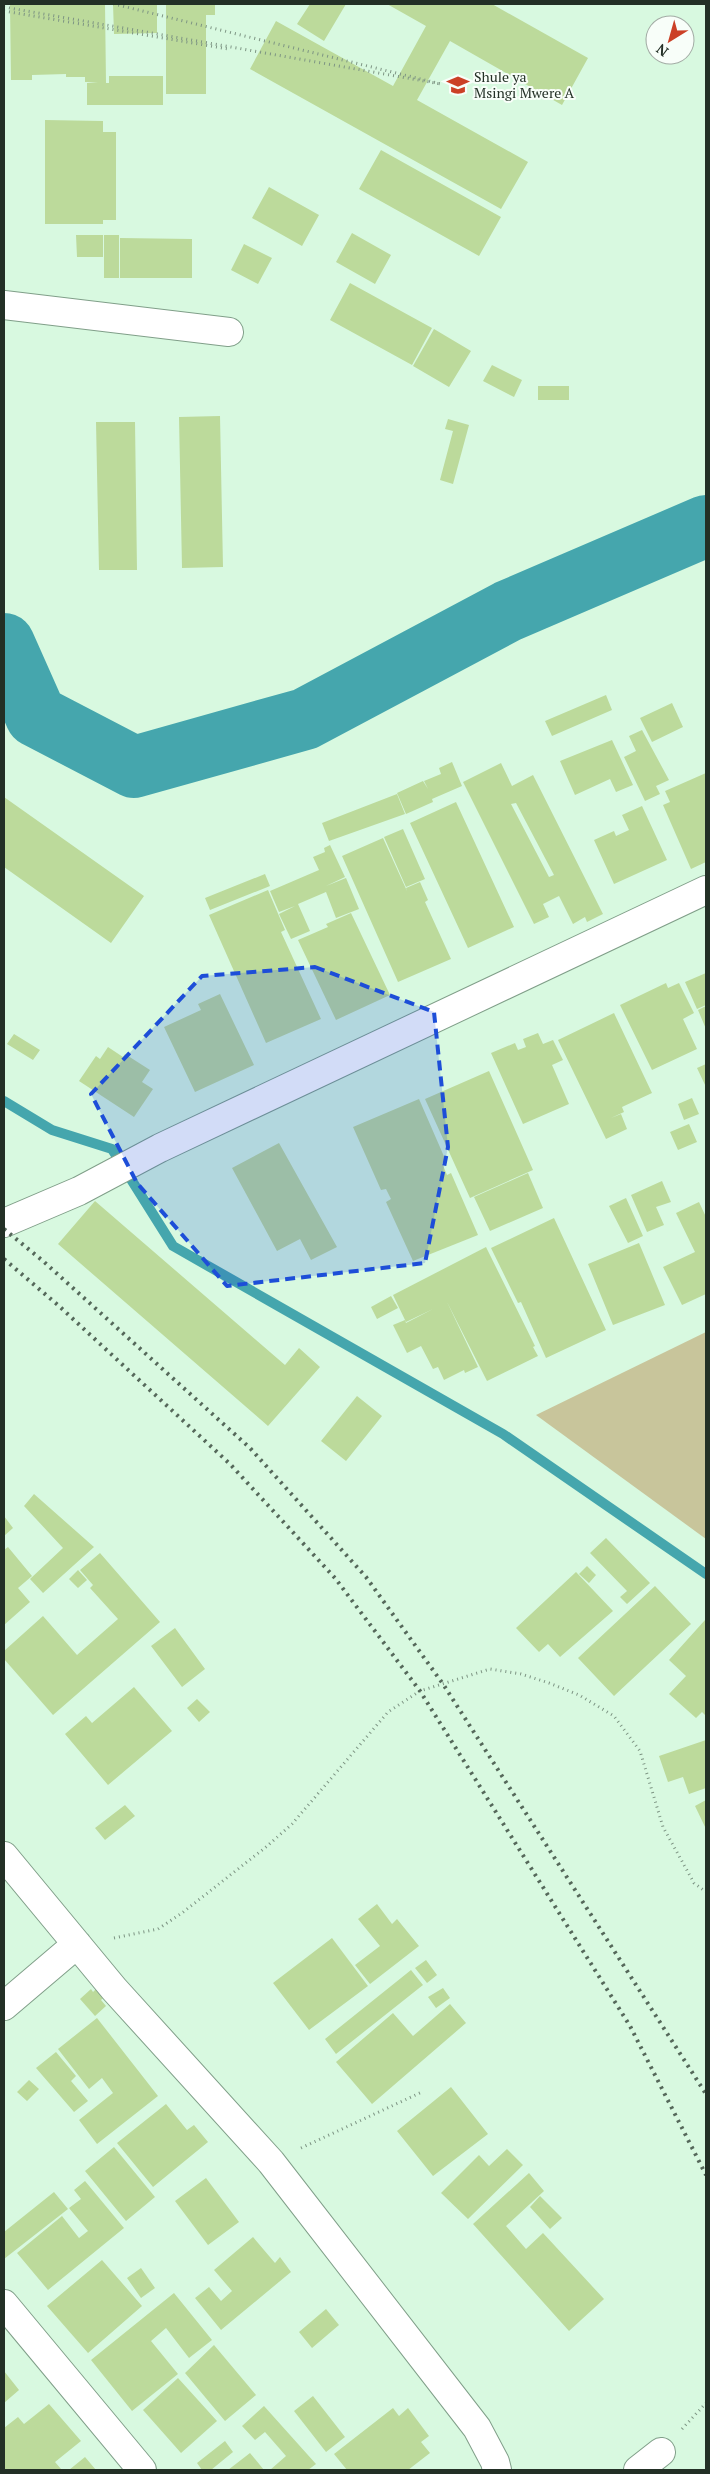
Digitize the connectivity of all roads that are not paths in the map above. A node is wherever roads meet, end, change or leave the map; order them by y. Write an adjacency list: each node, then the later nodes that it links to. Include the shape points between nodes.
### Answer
1 (4, 305): 2 (street)
2 (229, 332)
3 (706, 890): 4 (street, via 160,1148 79,1191)
4 (4, 1223)
5 (4, 1856): 6 (street)
6 (77, 1944): 7 (street); 11 (street, via 114,1990 272,2162 477,2428)
7 (4, 2006)
8 (4, 2304): 10 (street)
9 (661, 2452): 12 (street)
10 (142, 2470)
11 (496, 2470)
12 (638, 2470)

